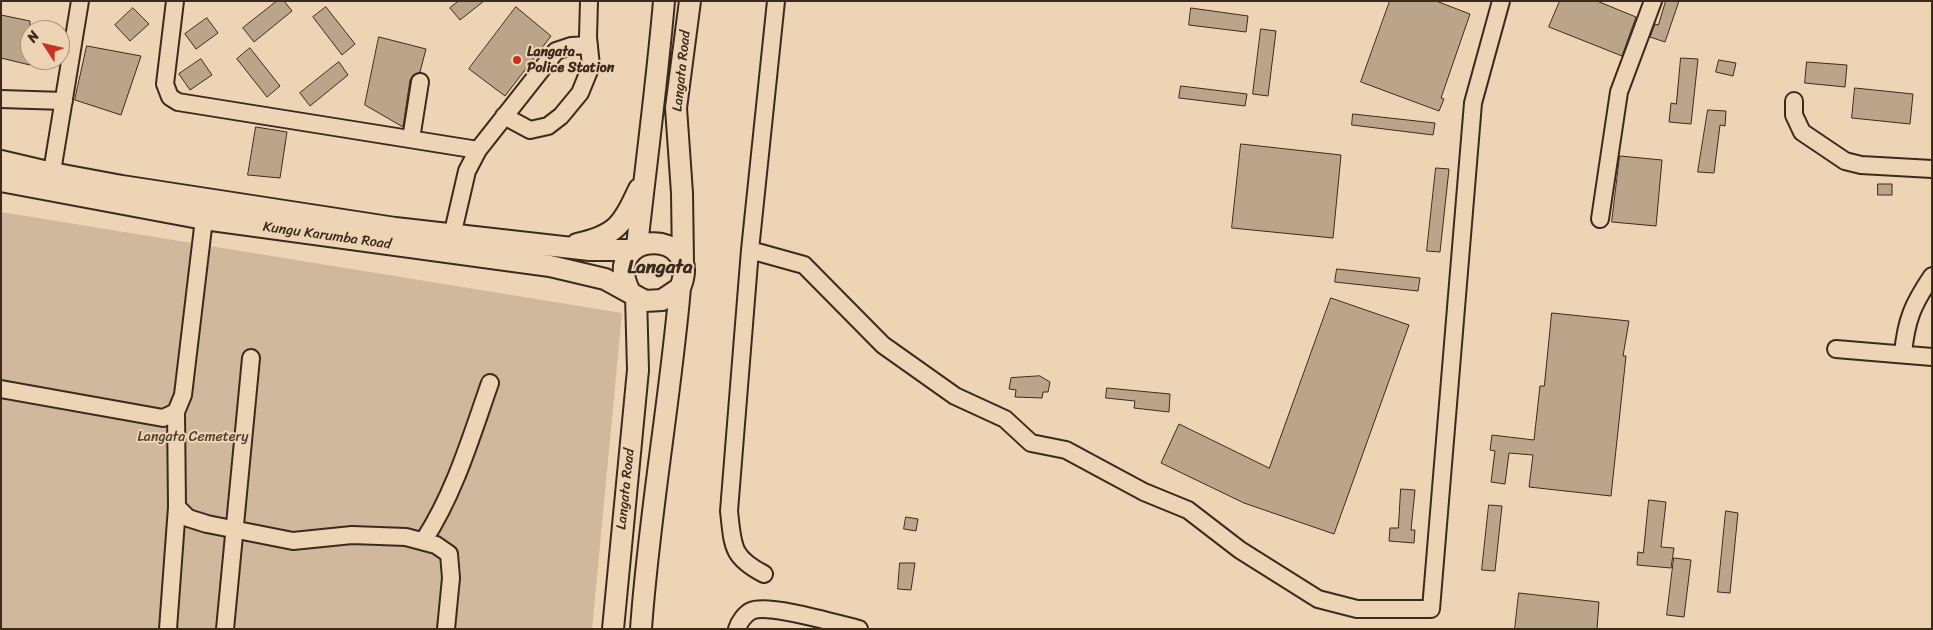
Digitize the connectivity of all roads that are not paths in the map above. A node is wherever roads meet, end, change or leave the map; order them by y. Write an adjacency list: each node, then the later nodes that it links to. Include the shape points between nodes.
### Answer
1 (80, 1): 12 (street)
2 (175, 1): 15 (street, via 165,84 170,97 178,102)
3 (589, 1): 9 (street)
4 (664, 1): 19 (main road, Langata Road, via 657,91)
5 (690, 1): 28 (main road, Langata Road, via 676,108)
6 (776, 1): 27 (street)
7 (1501, 1): 27 (street, via 1473,103 1431,609 1357,609 1318,599 1240,550 1188,510 1144,492 1066,450 1031,444 1005,419 955,396 884,345 804,266)
8 (1652, 1): 23 (street, via 1619,92)
9 (588, 45): 14 (street, via 556,51); 14 (street, via 591,66 580,93 561,116 548,126 530,130)
10 (420, 82): 15 (street)
11 (1, 99): 12 (street)
12 (64, 101): 21 (street)
13 (1794, 101): 18 (street, via 1794,115 1802,132 1845,161 1861,165)
14 (504, 116): 16 (street)
15 (411, 139): 16 (street)
16 (478, 150): 24 (street, via 467,171)
17 (1, 161): 21 (main road)
18 (1932, 169)
19 (643, 180): 25 (main road, via 618,226 600,238); 26 (main road)
20 (1, 181): 21 (main road, Kungu Karumba Road)
21 (50, 182): 22 (main road, Kungu Karumba Road); 24 (main road)
22 (204, 219): 31 (main road, Kungu Karumba Road, via 550,266 605,279); 38 (street, via 183,394)
23 (1600, 219)
24 (452, 236): 25 (main road)
25 (566, 246): 26 (main road, via 590,250)
26 (635, 248): 28 (main road, via 648,242 668,246 678,252); 31 (main road, via 624,269 624,280)
27 (750, 250): 42 (street, via 729,511 738,555 745,564)
28 (683, 262): 30 (main road, via 685,274)
29 (1932, 276): 33 (street, via 1914,302)
30 (680, 288): 31 (main road, via 662,300 645,301); 47 (main road, Langata Road)
31 (633, 293): 46 (main road, Langata Road, via 639,349)
32 (1836, 349): 33 (street)
33 (1903, 354): 34 (street)
34 (1932, 357)
35 (251, 358): 40 (street)
36 (490, 383): 41 (street, via 452,489)
37 (1, 389): 38 (street, via 163,418)
38 (176, 412): 39 (street)
39 (177, 507): 40 (street, via 188,518); 43 (street)
40 (234, 530): 41 (street, via 294,541 352,535); 44 (street)
41 (424, 540): 45 (street, via 449,554 451,578)
42 (764, 574)
43 (168, 629)
44 (225, 629)
45 (446, 629)
46 (613, 629)
47 (641, 629)
48 (737, 629): 49 (street, via 750,611 758,609 776,610)
49 (859, 629)

